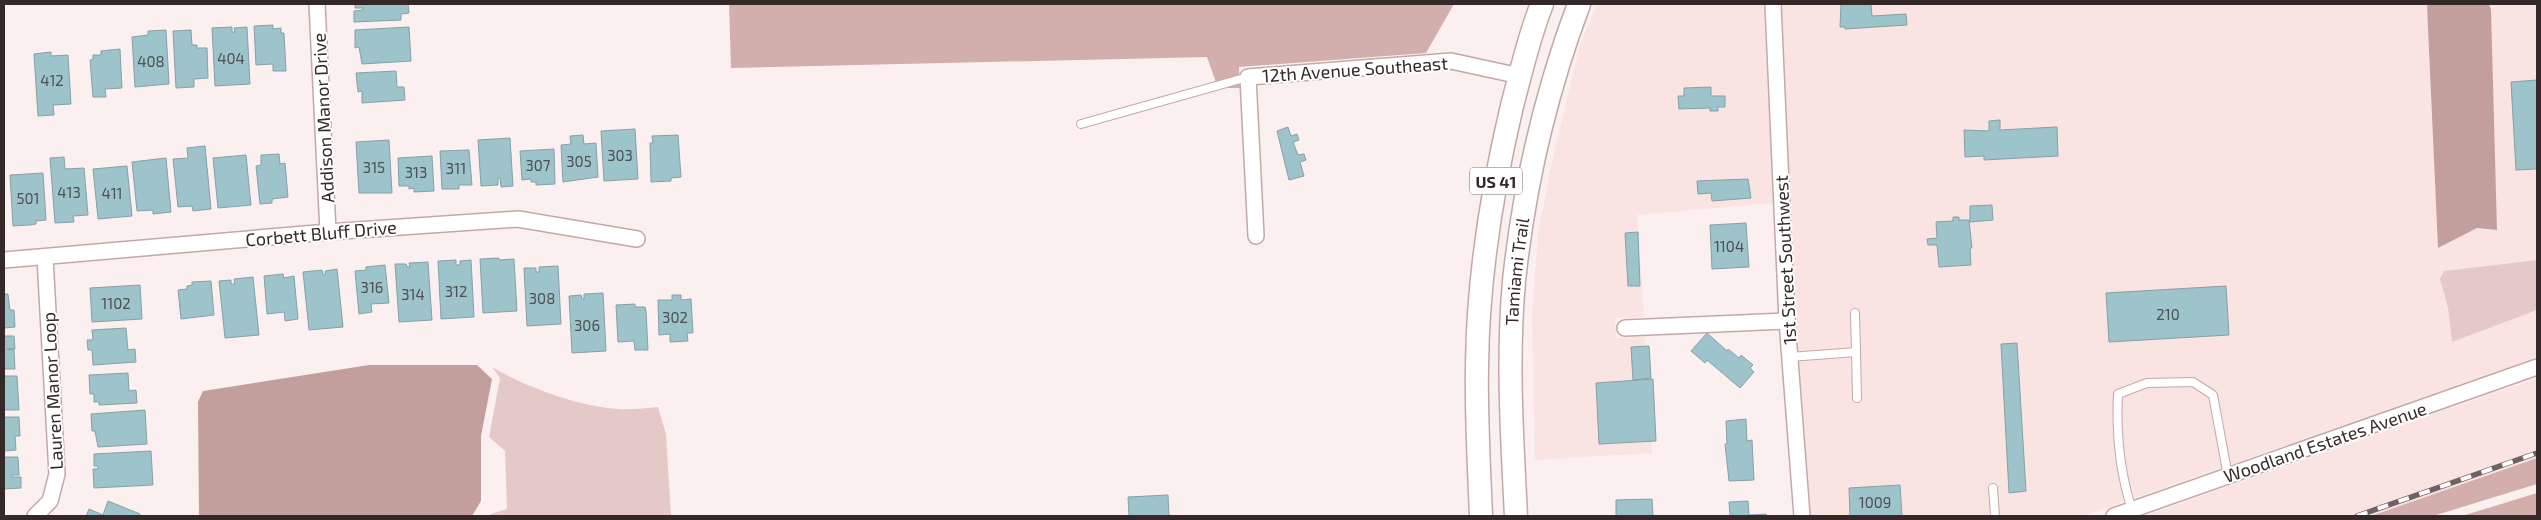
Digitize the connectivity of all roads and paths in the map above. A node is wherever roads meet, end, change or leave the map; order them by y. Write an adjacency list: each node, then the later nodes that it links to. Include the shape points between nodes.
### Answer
1 (317, 4): 8 (street, Addison Manor Drive)
2 (1542, 4): 5 (main road, Tamiami Trail / US 41)
3 (1579, 4): 25 (main road, Tamiami Trail / US 41, via 1552,83 1534,159 1515,274 1511,371)
4 (1773, 4): 14 (street, 1st Street Southwest)
5 (1520, 76): 6 (street, 12th Avenue Southeast, via 1451,61); 24 (main road, Tamiami Trail / US 41, via 1502,149 1481,289 1477,364)
6 (1248, 77): 7 (lane); 9 (street)
7 (1081, 124)
8 (328, 232): 10 (street, Corbett Bluff Drive, via 518,219); 11 (street, Corbett Bluff Drive)
9 (1256, 236)
10 (638, 239)
11 (45, 258): 12 (street, Corbett Bluff Drive); 23 (street, Lauren Manor Loop, via 57,474 50,501)
12 (4, 260)
13 (1855, 313): 16 (lane)
14 (1787, 321): 15 (street); 17 (street, 1st Street Southwest)
15 (1625, 328)
16 (1856, 352): 17 (lane); 19 (lane)
17 (1790, 357): 26 (street, 1st Street Southwest)
18 (2537, 368): 20 (street, Woodland Estates Avenue)
19 (1856, 398)
20 (2228, 476): 22 (street, Woodland Estates Avenue); 22 (lane, via 2213,395 2193,382 2147,382 2118,394 2120,452 2125,489)
21 (1993, 488): 27 (lane)
22 (2132, 510): 28 (street, Woodland Estates Avenue)
23 (34, 516)
24 (1481, 516)
25 (1516, 516)
26 (1802, 516)
27 (1995, 516)
28 (2114, 516)

